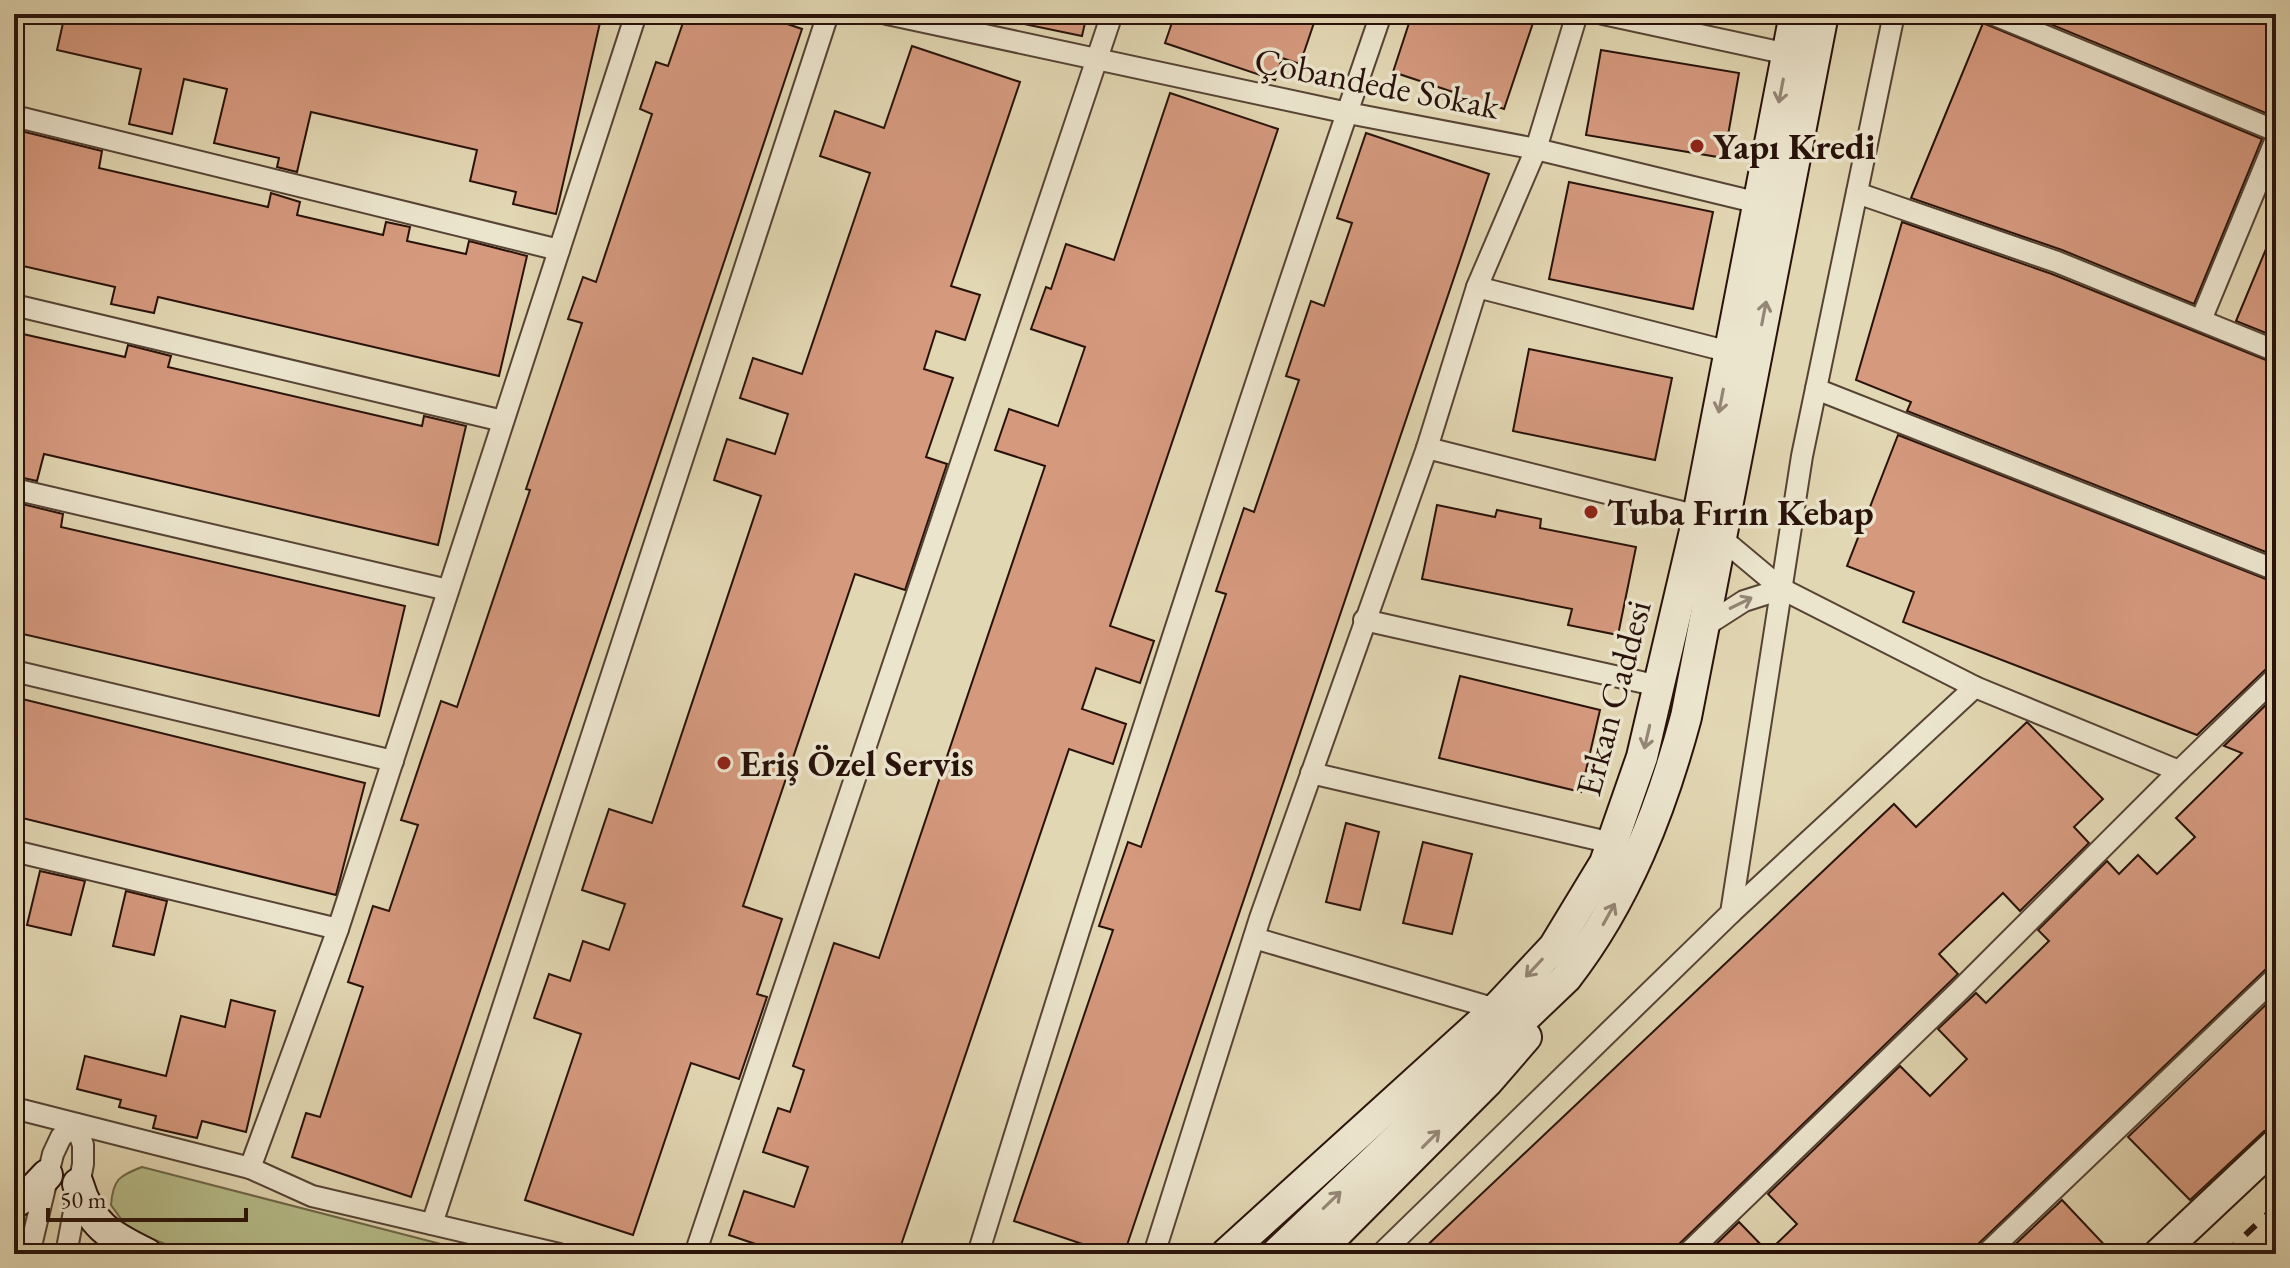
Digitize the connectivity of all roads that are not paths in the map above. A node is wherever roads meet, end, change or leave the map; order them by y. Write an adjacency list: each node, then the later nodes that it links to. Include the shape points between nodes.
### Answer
1 (636, 14): 21 (street)
2 (828, 14): 60 (street)
3 (887, 14): 13 (street, Çobandede Sokak)
4 (1112, 14): 13 (street)
5 (1381, 14): 14 (street)
6 (1577, 14): 18 (street)
7 (1603, 14): 12 (street)
8 (1795, 14): 12 (main road, Erkan Caddesi)
9 (1823, 14): 32 (main road, Erkan Caddesi, one-way to 9)
10 (1894, 14): 19 (street)
11 (1992, 14): 16 (street)
12 (1788, 54): 20 (main road, Erkan Caddesi, one-way to 20)
13 (1097, 59): 14 (street, Çobandede Sokak); 65 (street)
14 (1348, 113): 18 (street, Çobandede Sokak); 66 (street, via 1067,965)
15 (14, 116): 21 (street)
16 (2276, 131)
17 (2276, 139): 24 (street)
18 (1536, 149): 20 (street, Çobandede Sokak); 22 (street)
19 (1857, 193): 24 (street, via 2057,262); 27 (street)
20 (1759, 203): 26 (main road, Erkan Caddesi)
21 (559, 250): 28 (street)
22 (1477, 287): 26 (street); 29 (street)
23 (14, 305): 28 (street)
24 (2201, 320): 25 (street)
25 (2276, 351)
26 (1730, 352): 31 (main road, Erkan Caddesi, one-way to 31)
27 (1816, 389): 33 (street); 34 (street)
28 (503, 421): 35 (street)
29 (1427, 448): 31 (street); 36 (street)
30 (14, 489): 35 (street)
31 (1698, 516): 40 (main road, Erkan Caddesi)
32 (1721, 538): 34 (street); 37 (main road, Erkan Caddesi)
33 (2276, 570)
34 (1782, 589): 37 (street, one-way to 34, via 1744,601); 41 (street); 47 (street)
35 (448, 590): 42 (street)
36 (1364, 620): 40 (street); 44 (street)
37 (1705, 626): 51 (main road, Erkan Caddesi, one-way to 37, via 1589,949 1642,849 1677,753)
38 (14, 671): 42 (street)
39 (2276, 677): 43 (street)
40 (1659, 686): 45 (main road, Erkan Caddesi, one-way to 45, via 1642,757)
41 (1975, 687): 43 (street); 47 (street)
42 (393, 761): 48 (street)
43 (2179, 771): 72 (street)
44 (1311, 773): 45 (street); 49 (street)
45 (1612, 843): 52 (main road, Erkan Caddesi, one-way to 52, via 1554,947)
46 (14, 851): 48 (street)
47 (1731, 913): 71 (street)
48 (338, 929): 56 (street)
49 (1254, 938): 52 (street); 67 (street)
50 (2276, 977): 73 (street)
51 (1566, 978): 69 (main road, Erkan Caddesi, one-way to 51); 70 (main road, one-way to 51, via 1488,1081)
52 (1496, 1009): 68 (main road, Erkan Caddesi)
53 (14, 1108): 54 (street)
54 (76, 1124): 56 (street); 57 (street, via 61,1137); 58 (street, via 83,1145)
55 (2276, 1144): 74 (main road)
56 (250, 1168): 60 (street, via 312,1196)
57 (47, 1175): 59 (main road); 61 (street)
58 (78, 1184): 62 (street); 63 (main road, via 93,1220)
59 (14, 1203)
60 (432, 1224): 64 (street)
61 (29, 1254)
62 (66, 1254)
63 (147, 1254)
64 (559, 1254)
65 (695, 1254)
66 (978, 1254)
67 (1154, 1254)
68 (1226, 1254)
69 (1276, 1254)
70 (1316, 1254)
71 (1381, 1254)
72 (1687, 1254)
73 (1986, 1254)
74 (2159, 1254)

